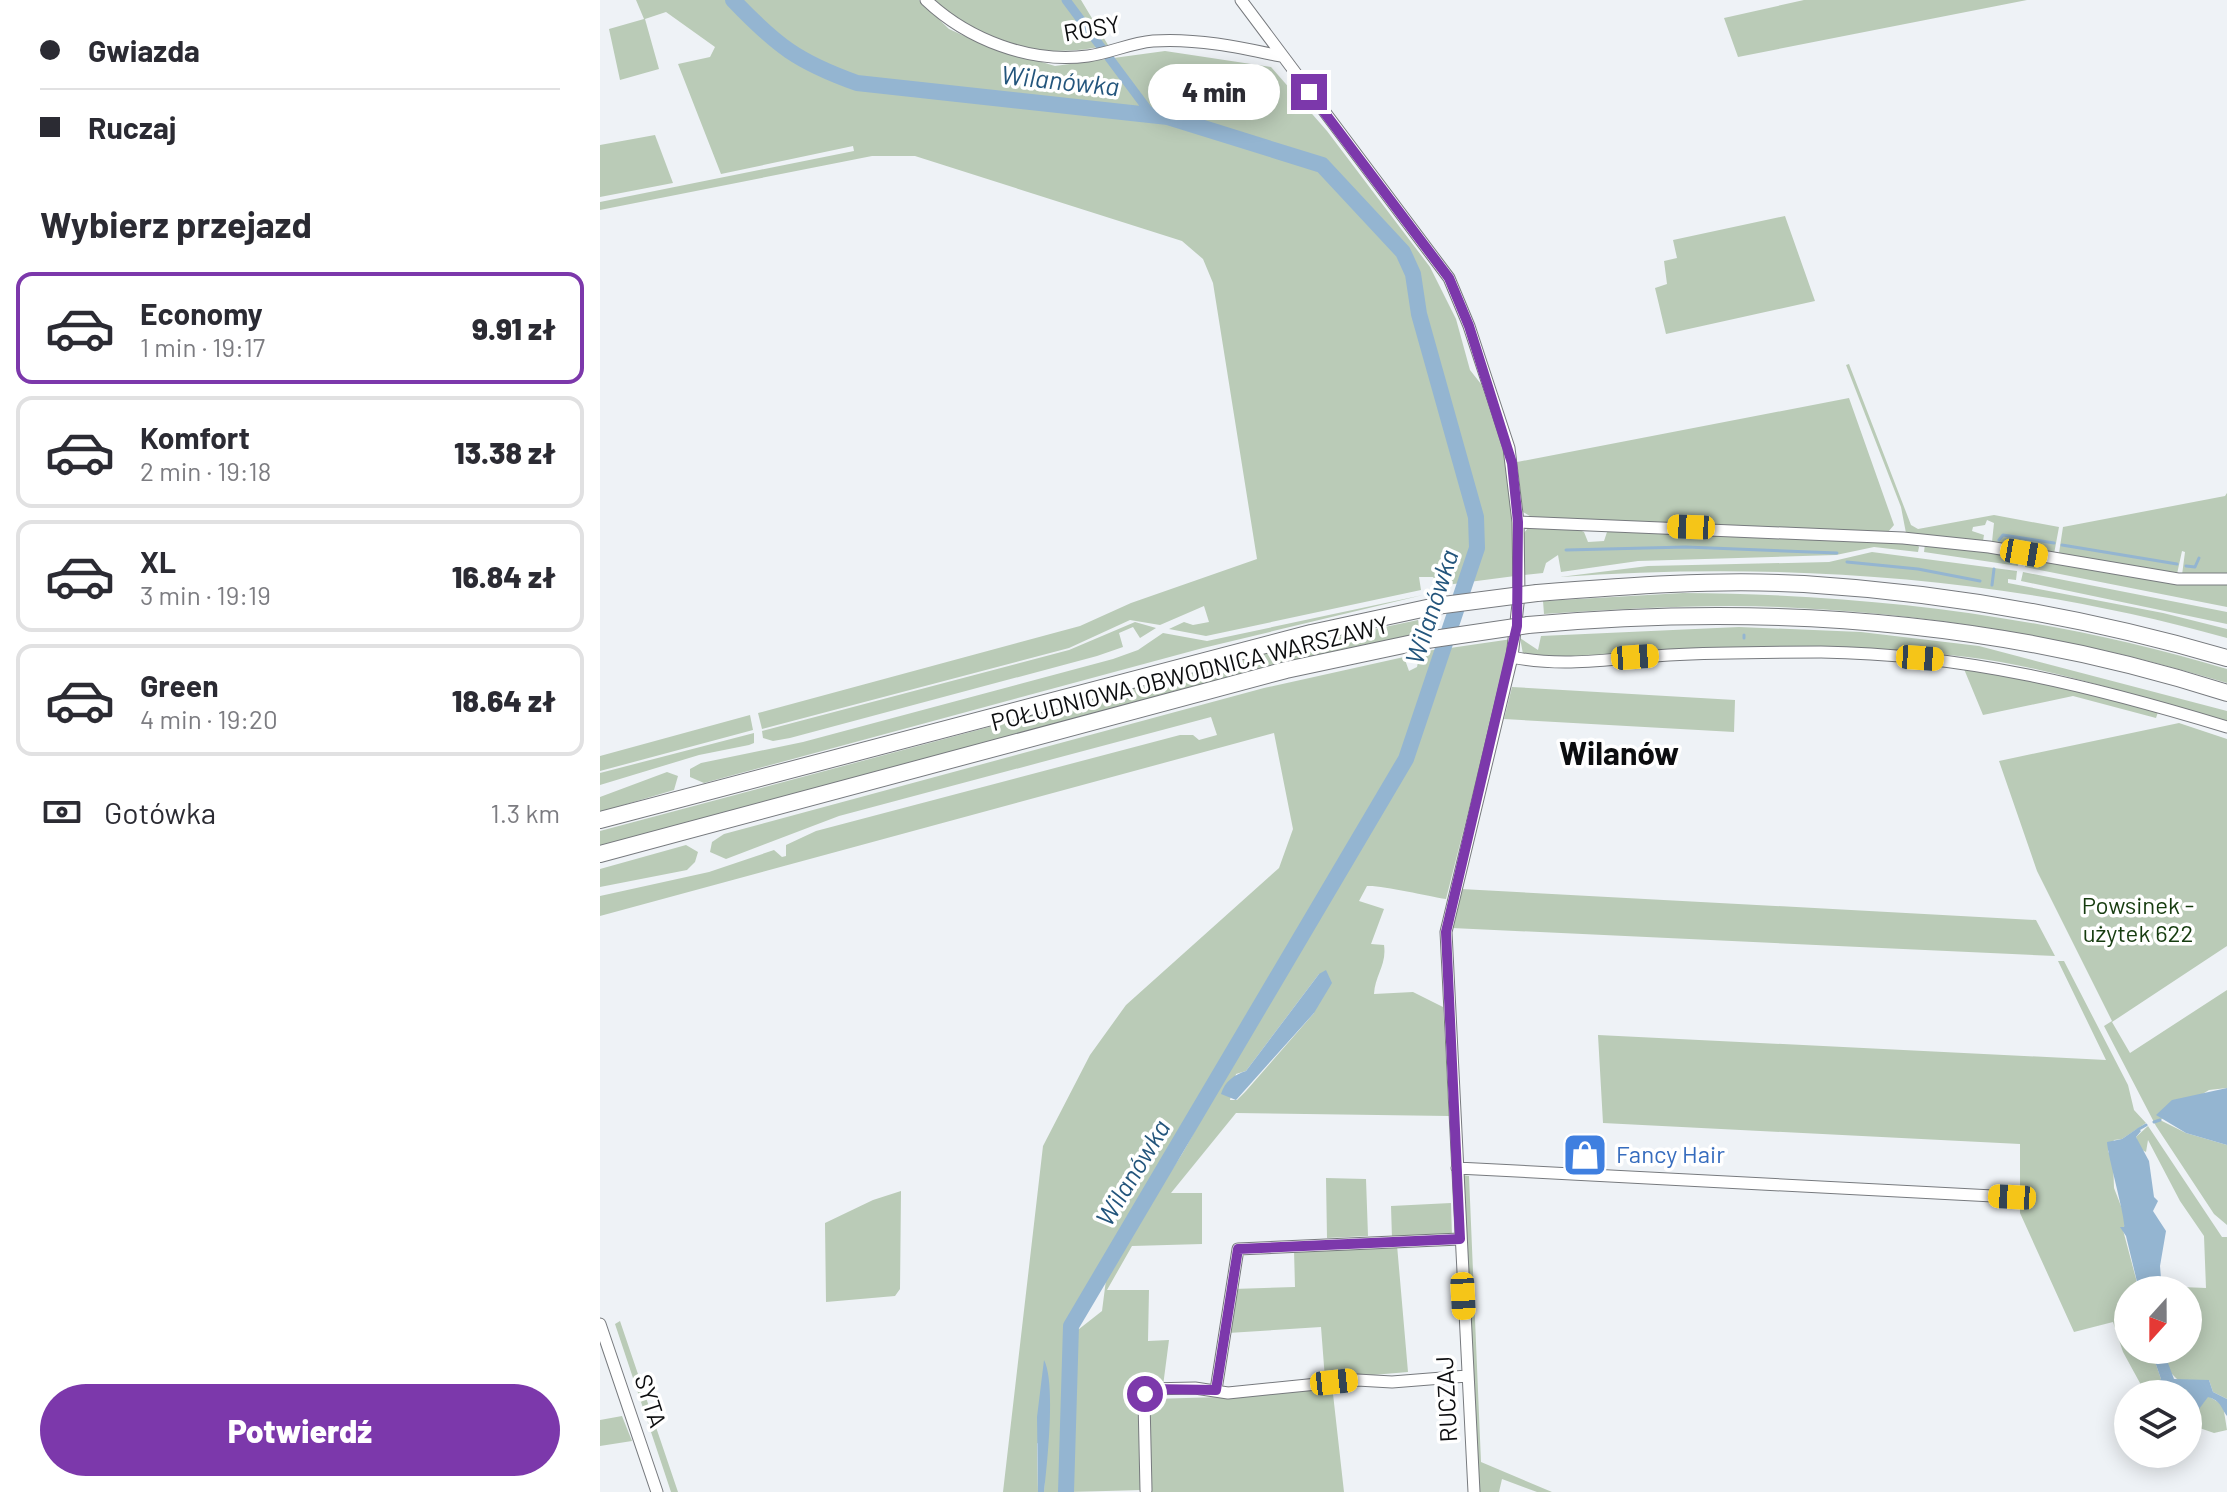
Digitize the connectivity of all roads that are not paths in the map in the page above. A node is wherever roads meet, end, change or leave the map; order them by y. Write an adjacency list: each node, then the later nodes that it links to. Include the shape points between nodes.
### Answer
1 (926, 0): 3 (street, ROSY, via 977,38 1044,56 1090,56 1121,46 1174,41)
2 (1241, 0): 3 (street, RUCZAJ)
3 (1280, 56): 4 (street, RUCZAJ, via 1458,295 1509,448)
4 (1518, 522): 5 (street, via 1903,538 2178,579); 6 (street, RUCZAJ, via 1519,595)
5 (2227, 579)
6 (1512, 657): 9 (street, via 1551,664 1824,652 1953,660 2089,688); 12 (street, RUCZAJ, via 1447,920)
7 (2227, 658): 10 (highway, POŁUDNIOWA OBWODNICA WARSZAWY, bridge, via 2111,628 1939,597 1748,583 1537,593 1436,606 1311,633)
8 (2227, 693): 11 (highway, POŁUDNIOWA OBWODNICA WARSZAWY, bridge, via 2018,641 1883,622 1692,615 1528,625 1286,670)
9 (2227, 727)
10 (600, 820)
11 (600, 854)
12 (1457, 1168): 13 (street); 14 (street, RUCZAJ)
13 (2012, 1197)
14 (1460, 1239): 16 (street, RUCZAJ); 17 (street, via 1238,1249)
15 (600, 1324): 19 (street, SYTA)
16 (1467, 1376): 17 (street); 20 (street, RUCZAJ)
17 (1216, 1390): 18 (street, via 1146,1390)
18 (1146, 1490)
19 (657, 1492)
20 (1474, 1492)

